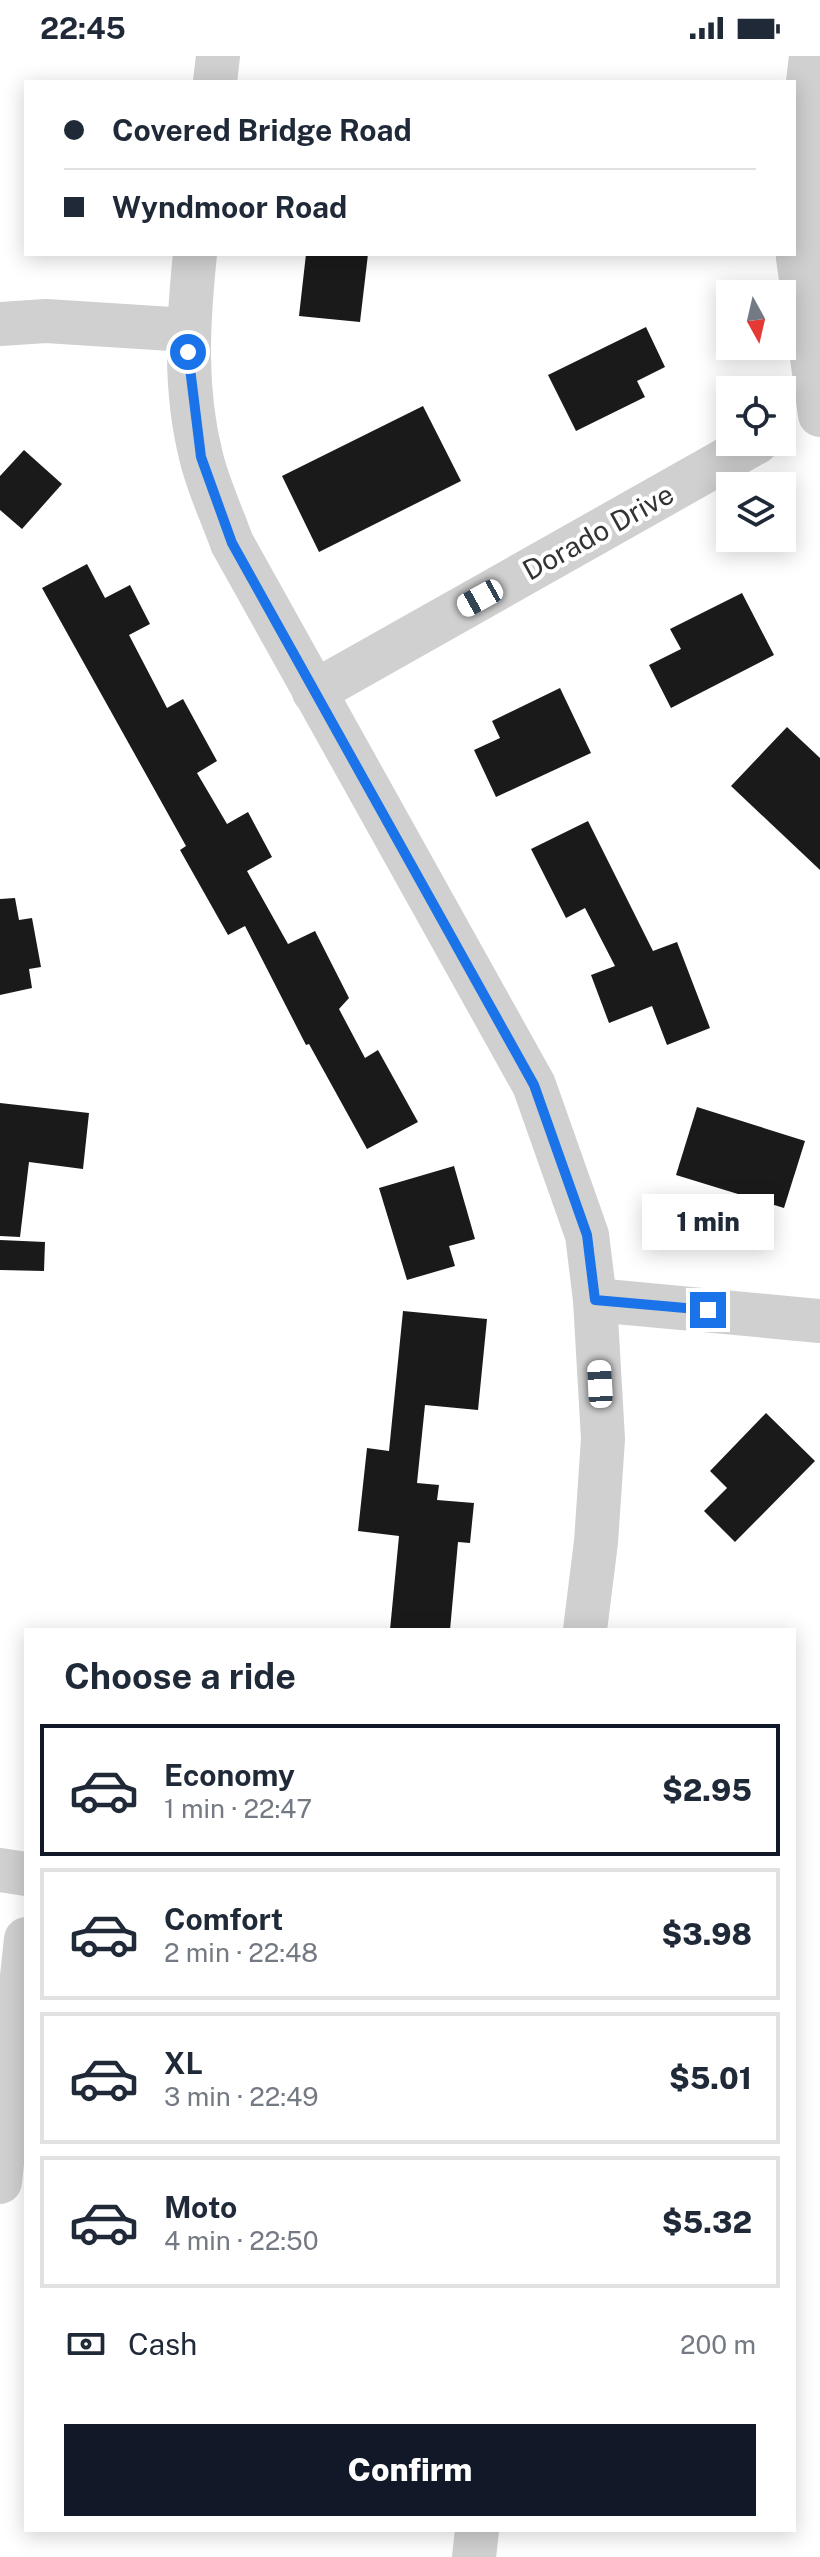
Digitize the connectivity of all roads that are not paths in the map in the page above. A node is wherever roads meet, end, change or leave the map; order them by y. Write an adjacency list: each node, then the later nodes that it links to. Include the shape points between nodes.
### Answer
1 (218, 56): 3 (street)
2 (811, 56): 7 (street, via 798,258)
3 (215, 80)
4 (195, 256): 6 (street)
5 (0, 324): 6 (street, via 46,321)
6 (187, 330): 9 (street, via 201,457 232,543)
7 (807, 417)
8 (732, 456): 9 (street, Dorado Drive)
9 (314, 692): 10 (street, via 534,1085 587,1235)
10 (595, 1300): 11 (street); 12 (street, via 603,1439)
11 (820, 1321)
12 (585, 1628)
13 (0, 1870): 14 (street)
14 (24, 1874)
15 (24, 1958): 16 (street)
16 (0, 2182)
17 (477, 2532): 18 (street)
18 (474, 2557)

